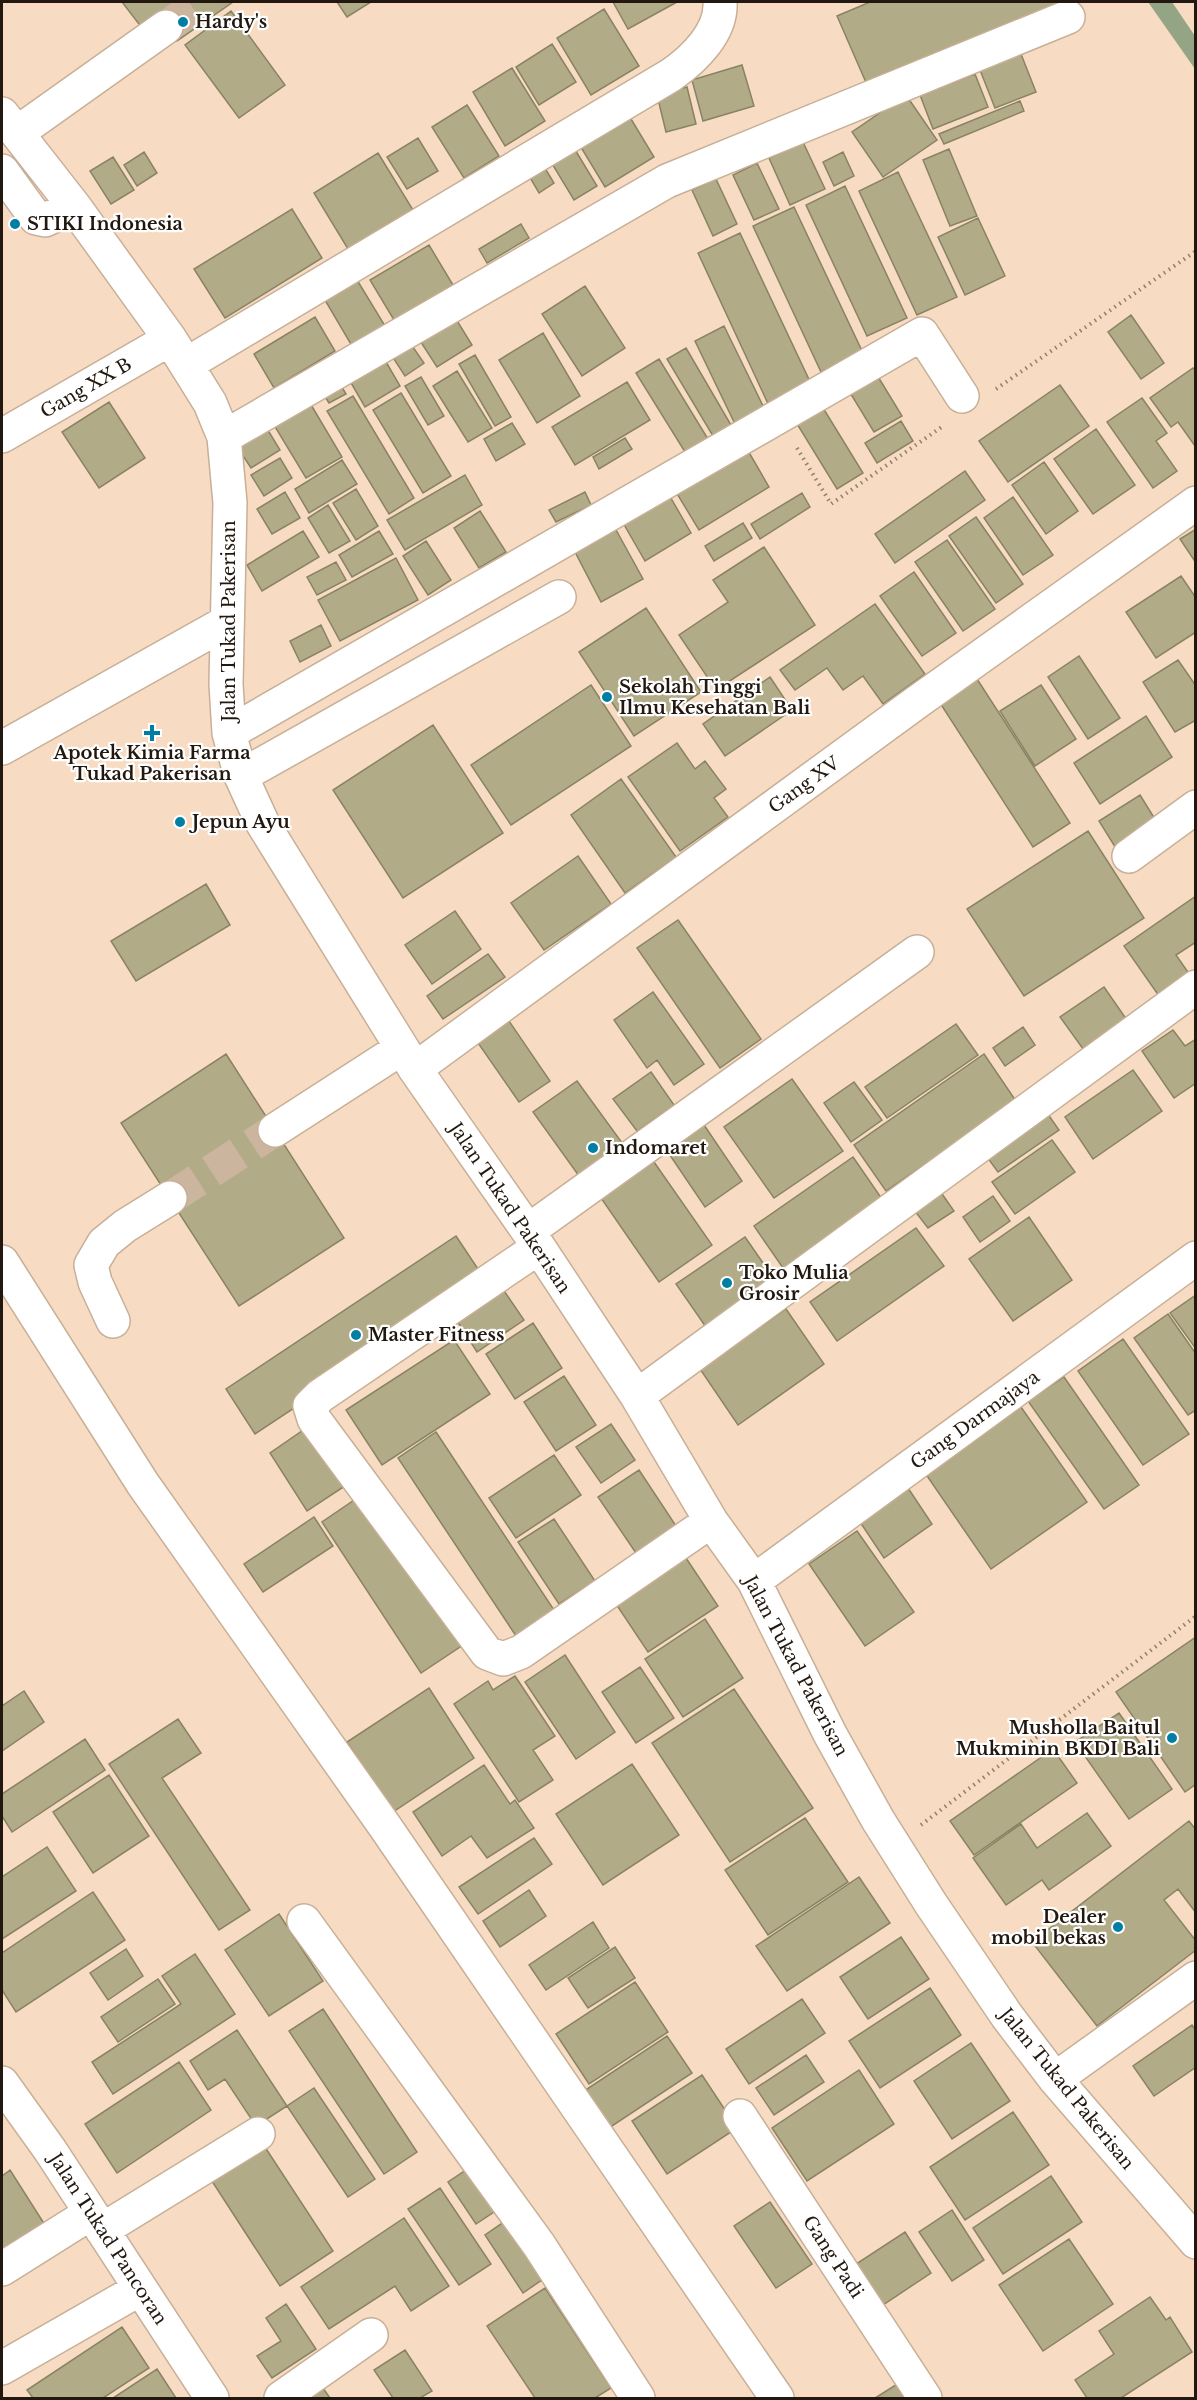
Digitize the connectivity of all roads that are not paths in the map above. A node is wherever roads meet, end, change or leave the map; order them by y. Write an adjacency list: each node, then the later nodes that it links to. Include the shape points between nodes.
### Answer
1 (720, 2): 7 (street, Gang XX B, via 721,15 707,39 690,61 671,75)
2 (1068, 17): 10 (street, via 668,181)
3 (166, 27): 4 (street)
4 (11, 135): 6 (street, Jalan Tukad Pakerisan)
5 (2, 171): 6 (street, via 36,218 45,220)
6 (74, 206): 7 (street, Jalan Tukad Pakerisan)
7 (178, 351): 9 (street, Gang XX B); 10 (street, Jalan Tukad Pakerisan, via 210,403)
8 (962, 396): 14 (street, via 922,334)
9 (2, 436)
10 (224, 437): 13 (street, Jalan Tukad Pakerisan, via 230,502)
11 (1196, 504): 21 (street, Gang XV)
12 (559, 597): 16 (street)
13 (227, 622): 14 (street, Jalan Tukad Pakerisan); 15 (street)
14 (229, 733): 16 (street, Jalan Tukad Pakerisan)
15 (2, 747)
16 (241, 776): 21 (street, Jalan Tukad Pakerisan, via 263,824)
17 (1196, 807): 18 (street)
18 (1129, 856)
19 (917, 952): 24 (street)
20 (1196, 987): 28 (street)
21 (409, 1059): 22 (street, Gang XV); 24 (street, Jalan Tukad Pakerisan)
22 (275, 1130)
23 (170, 1198): 27 (street, via 104,1243 91,1265)
24 (533, 1240): 28 (street, Jalan Tukad Pakerisan); 29 (street, via 320,1396 310,1406 314,1419 487,1653 503,1659 521,1652)
25 (1196, 1258): 30 (street, Gang Darmajaya)
26 (2, 1262): 46 (street, via 143,1484 384,1825)
27 (113, 1321)
28 (637, 1396): 29 (street, Jalan Tukad Pakerisan)
29 (711, 1521): 30 (street, Jalan Tukad Pakerisan)
30 (754, 1581): 33 (street, Jalan Tukad Pakerisan, via 830,1734 894,1845 1007,2016)
31 (304, 1921): 45 (street, via 539,2245)
32 (1196, 1978): 33 (street)
33 (1055, 2079): 38 (street, Jalan Tukad Pakerisan)
34 (2, 2082): 37 (street, Jalan Tukad Pancoran)
35 (740, 2116): 47 (street, Gang Padi)
36 (258, 2134): 37 (street)
37 (97, 2222): 39 (street); 40 (street, Jalan Tukad Pancoran)
38 (1196, 2242)
39 (2, 2269)
40 (141, 2289): 42 (street); 43 (street, Jalan Tukad Pancoran)
41 (372, 2335): 44 (street)
42 (2, 2368)
43 (212, 2398)
44 (280, 2398)
45 (638, 2398)
46 (777, 2398)
47 (926, 2398)

